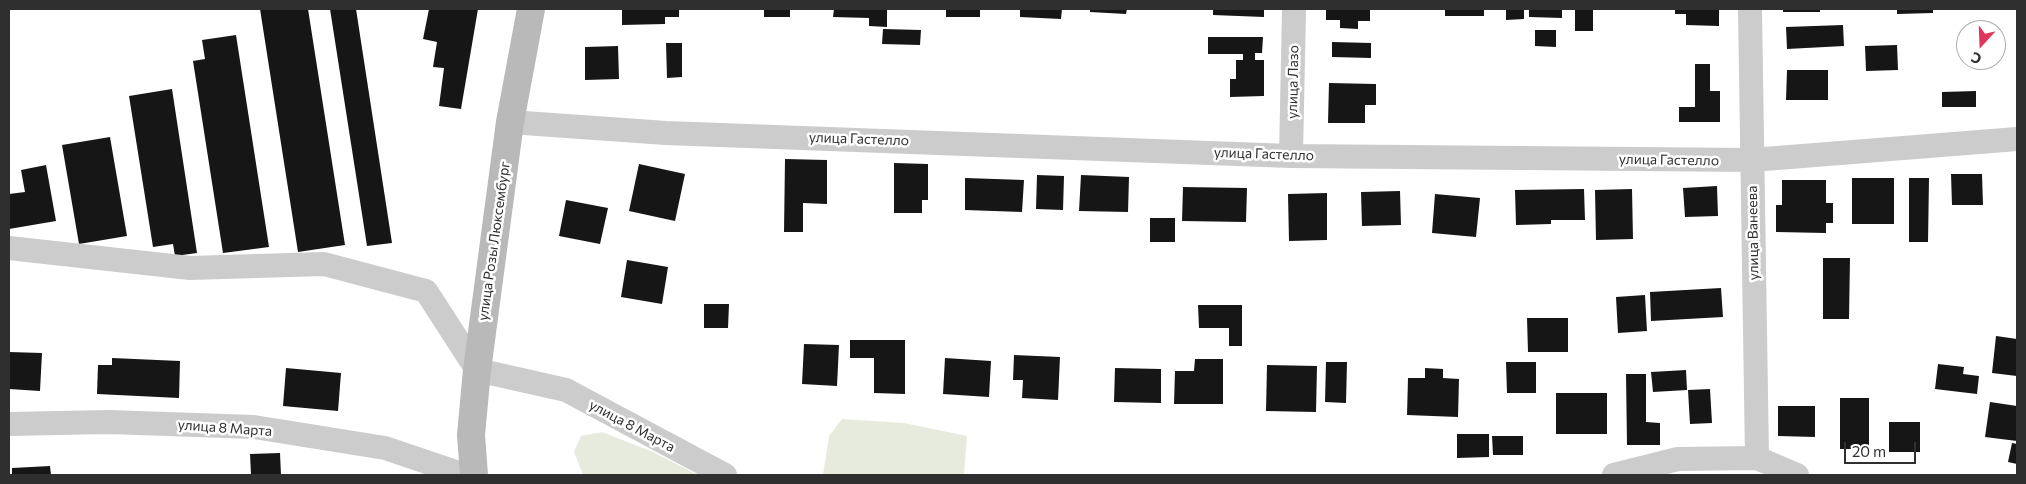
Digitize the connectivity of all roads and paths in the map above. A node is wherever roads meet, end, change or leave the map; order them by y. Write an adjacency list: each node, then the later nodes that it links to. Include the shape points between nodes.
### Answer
1 (531, 9): 4 (street, улица Розы Люксембург)
2 (1294, 9): 6 (street, улица Лазо)
3 (1750, 9): 7 (street, улица Ванеева)
4 (510, 122): 6 (street, улица Гастелло, via 666,132); 9 (street, улица Розы Люксембург)
5 (2017, 139): 7 (street, улица Гастелло)
6 (1291, 156): 7 (street, улица Гастелло)
7 (1752, 160): 11 (street, улица Ванеева)
8 (9, 248): 9 (street, via 190,268 324,264 426,291)
9 (477, 370): 13 (street, улица Розы Люксембург, via 471,435); 14 (street, улица 8 Марта, via 566,390)
10 (9, 424): 12 (street, улица 8 Марта, via 109,422 254,427 385,448)
11 (1757, 458): 15 (street, via 1678,459); 16 (street)
12 (465, 475)
13 (474, 475)
14 (725, 475)
15 (1614, 475)
16 (1797, 475)

